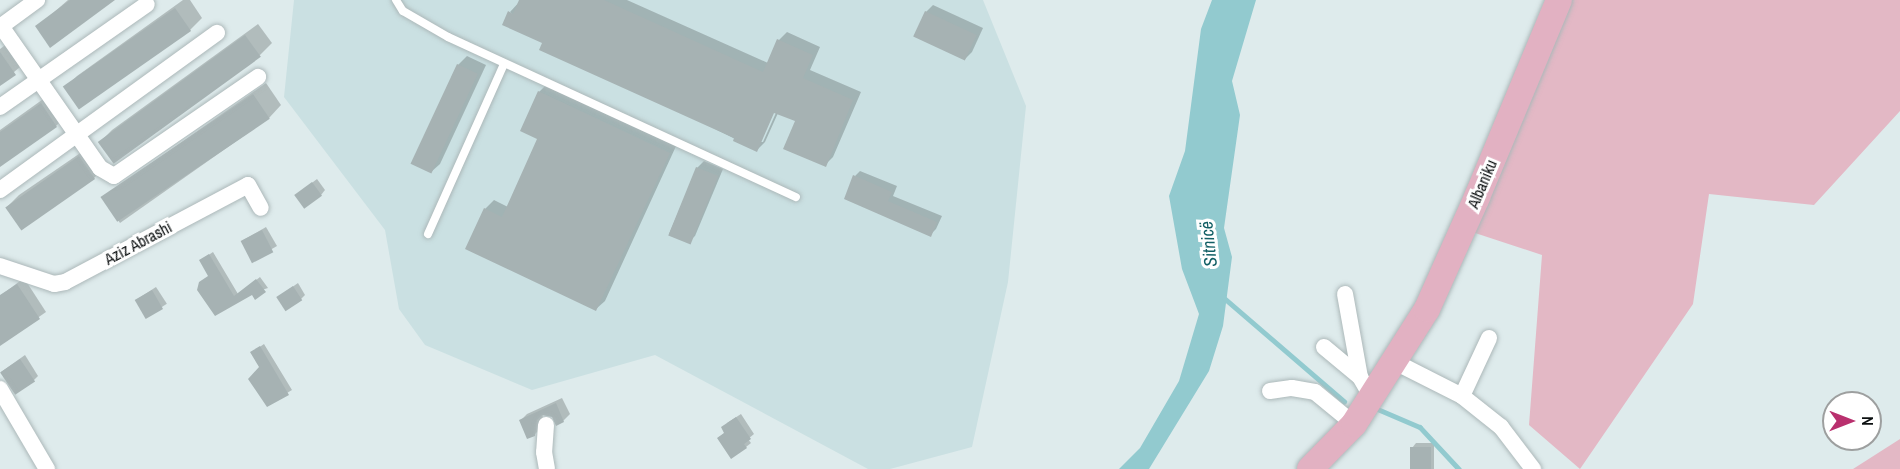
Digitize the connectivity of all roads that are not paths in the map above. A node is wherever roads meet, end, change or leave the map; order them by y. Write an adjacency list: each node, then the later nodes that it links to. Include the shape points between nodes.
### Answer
1 (37, 0): 5 (street)
2 (396, 0): 7 (lane, via 403,10 448,37)
3 (1559, 0): 20 (main road, Albaniku, via 1432,299)
4 (147, 4): 9 (street)
5 (0, 26): 9 (street)
6 (217, 33): 11 (street)
7 (504, 64): 13 (lane); 15 (lane)
8 (258, 77): 11 (street, via 119,176 100,168)
9 (38, 80): 10 (street); 11 (street)
10 (0, 108)
11 (77, 135): 12 (street)
12 (0, 190)
13 (796, 196)
14 (261, 207): 16 (street, Aziz Abrashi, via 248,185 65,282 54,284)
15 (428, 234)
16 (0, 266)
17 (1345, 294): 21 (street)
18 (1489, 338): 24 (street)
19 (1324, 347): 21 (street)
20 (1395, 362): 21 (main road, Albaniku); 24 (street)
21 (1366, 388): 25 (main road, Albaniku)
22 (0, 389): 27 (street)
23 (1270, 391): 25 (street, via 1292,388 1315,392)
24 (1462, 396): 30 (street, via 1501,428)
25 (1354, 424): 29 (main road, Albaniku)
26 (546, 425): 28 (street)
27 (47, 469)
28 (547, 469)
29 (1310, 469)
30 (1533, 469)

